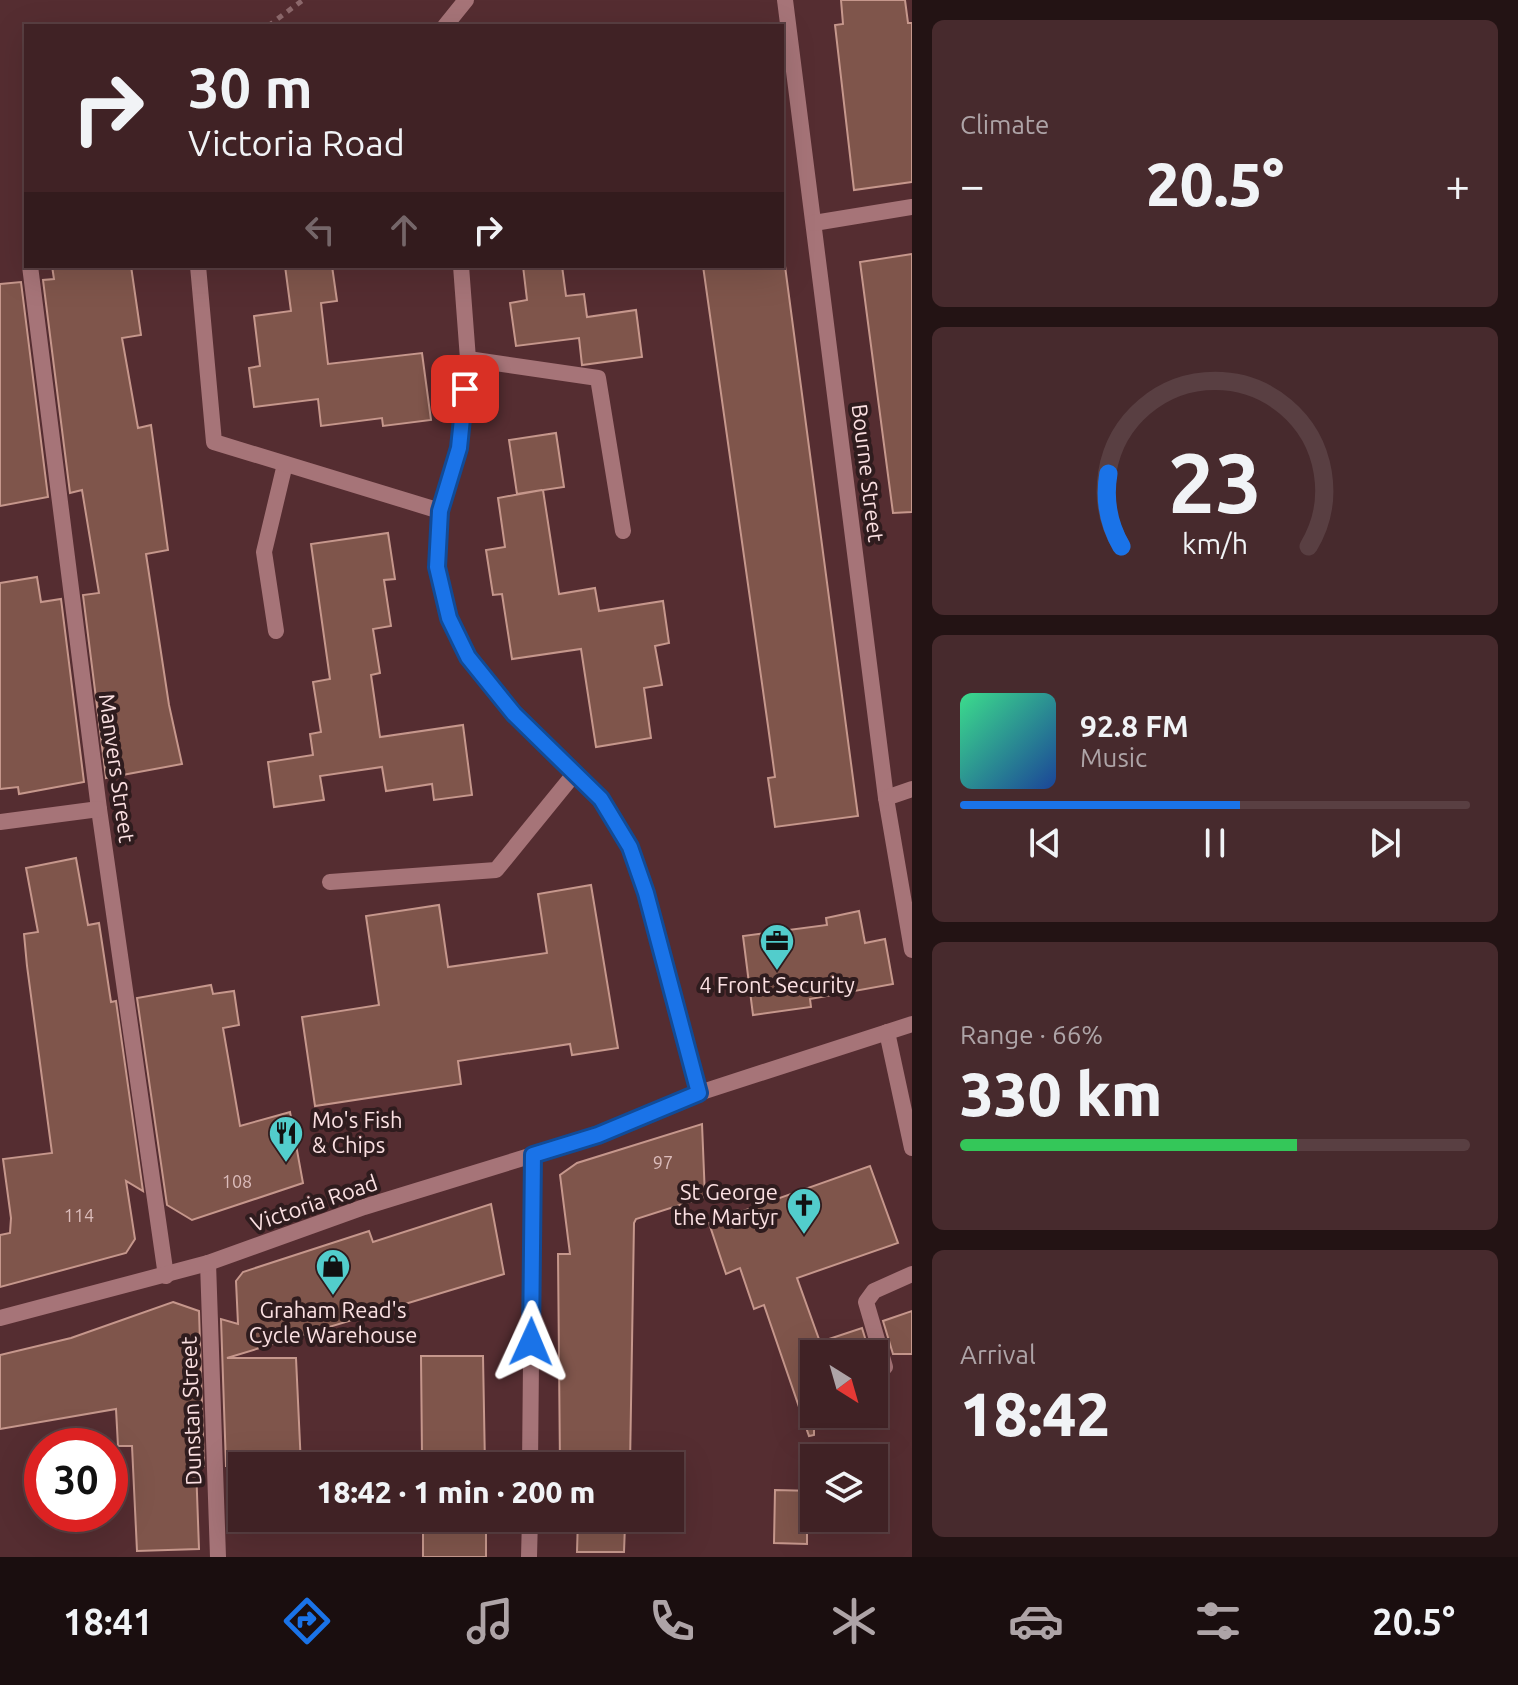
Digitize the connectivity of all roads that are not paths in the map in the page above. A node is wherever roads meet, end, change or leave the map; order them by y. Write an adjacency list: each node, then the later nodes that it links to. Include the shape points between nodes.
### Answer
1 (466, 0): 3 (street)
2 (785, 0): 5 (street, Bourne Street)
3 (447, 24)
4 (912, 207): 5 (street)
5 (814, 223): 16 (street, Bourne Street)
6 (30, 268): 17 (street, Manvers Street)
7 (198, 268): 10 (street, via 214,442)
8 (461, 268): 9 (street)
9 (468, 359): 11 (street, via 459,448); 12 (street, via 598,378)
10 (285, 464): 11 (street); 13 (street, via 264,552)
11 (440, 511): 14 (street, via 437,567 449,618 468,657 514,714)
12 (623, 531)
13 (276, 631)
14 (575, 773): 19 (street, via 496,870); 23 (street, via 601,799 630,847)
15 (912, 789): 16 (street)
16 (886, 798): 20 (street, Bourne Street)
17 (99, 809): 18 (street); 28 (street, Manvers Street)
18 (0, 822)
19 (330, 882)
20 (912, 950)
21 (912, 1024): 22 (street, Victoria Road)
22 (887, 1032): 23 (street, Victoria Road); 24 (street)
23 (699, 1093): 25 (street, Victoria Road, via 598,1135)
24 (912, 1148)
25 (533, 1155): 26 (street, Victoria Road); 31 (street)
26 (208, 1263): 28 (street, Victoria Road); 33 (street, Dunstan Street)
27 (912, 1274): 30 (street, via 874,1291 866,1302)
28 (166, 1276): 29 (street, Victoria Road)
29 (0, 1318)
30 (877, 1340)
31 (530, 1452)
32 (530, 1532): 34 (street)
33 (218, 1557)
34 (529, 1557)

